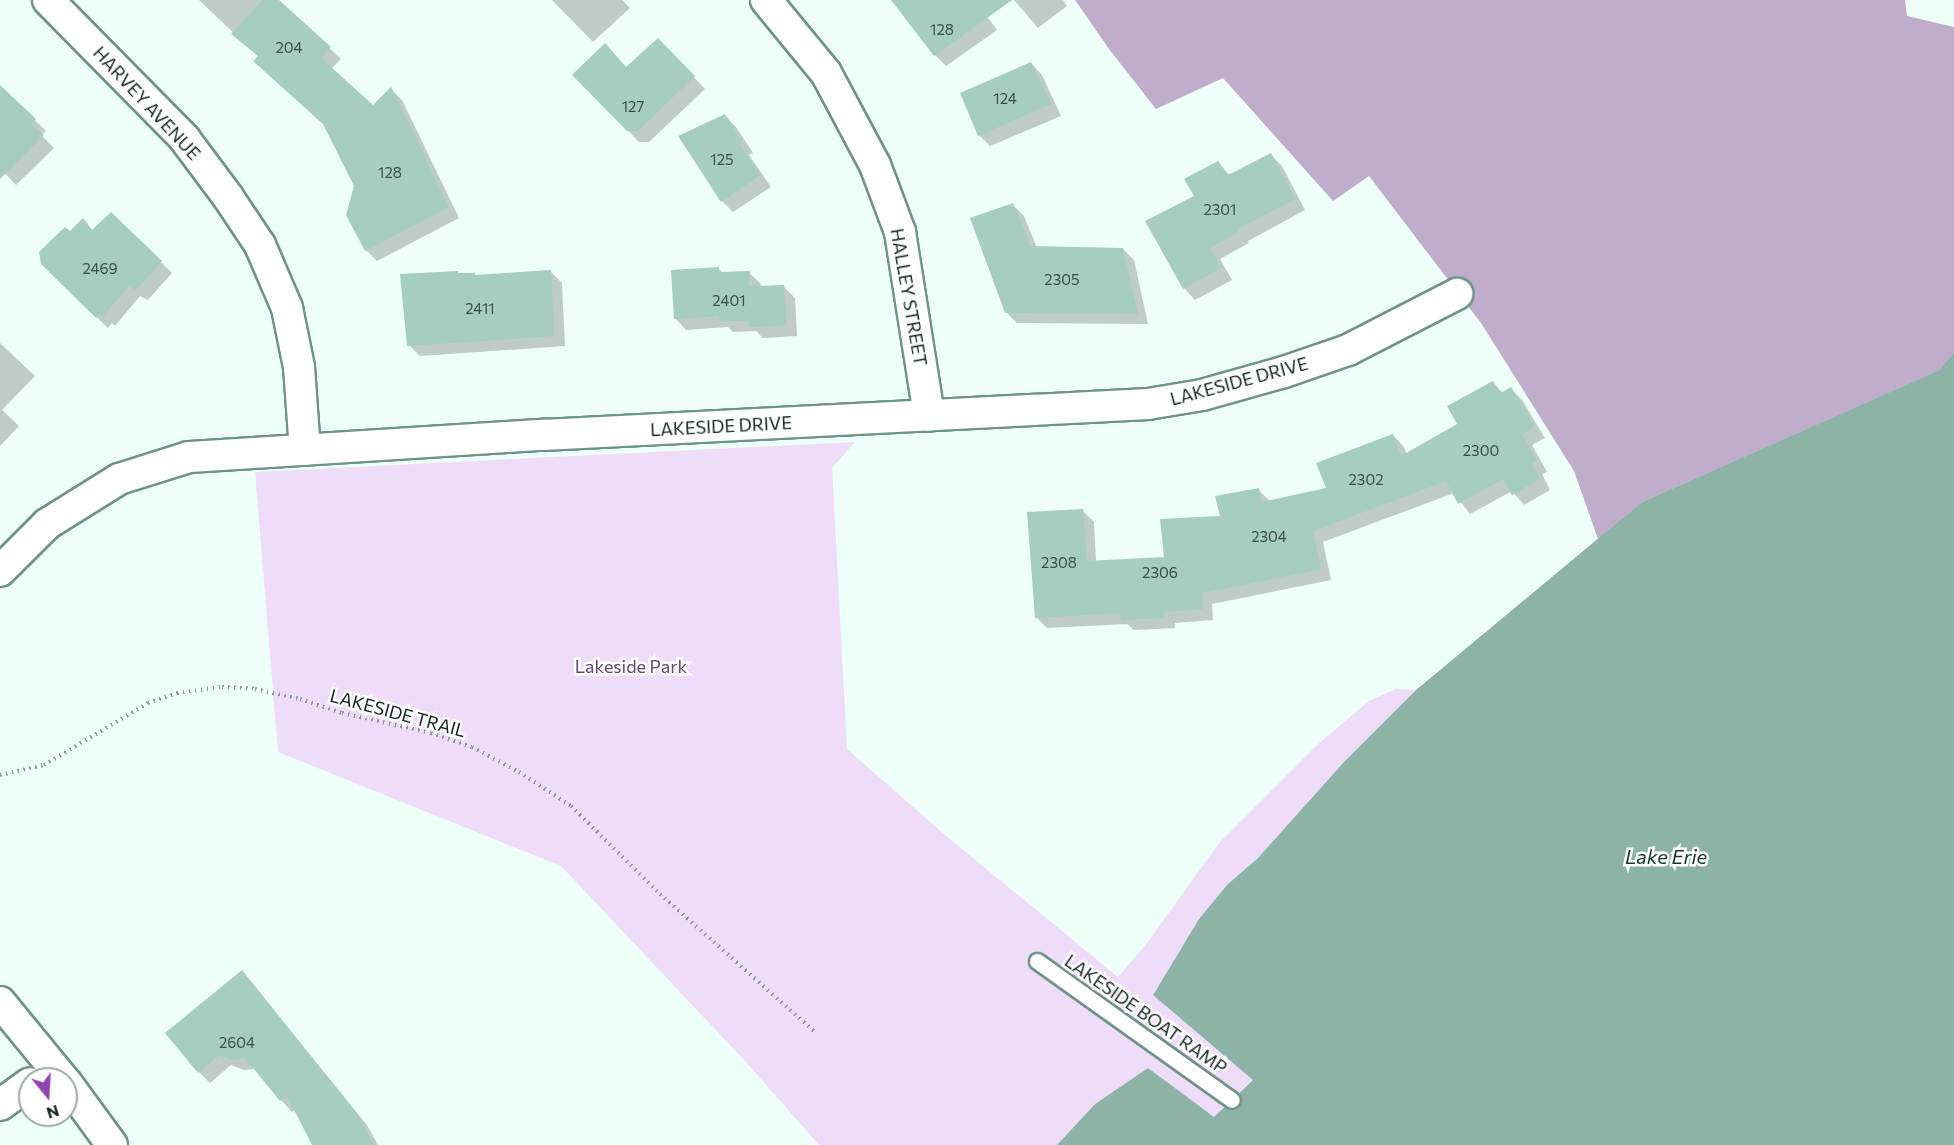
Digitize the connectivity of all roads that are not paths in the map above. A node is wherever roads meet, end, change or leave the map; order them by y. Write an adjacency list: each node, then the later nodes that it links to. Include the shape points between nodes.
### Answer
1 (48, 0): 5 (street, HARVEY AVENUE, via 184,138 260,245 289,317 299,367)
2 (766, 0): 4 (street, HALLEY STREET, via 826,73 875,165 900,232)
3 (1457, 294): 4 (street, LAKESIDE DRIVE, via 1348,350 1202,395 1148,404)
4 (929, 416): 5 (street, LAKESIDE DRIVE)
5 (305, 450): 6 (street, LAKESIDE DRIVE, via 189,457 119,479 47,524)
6 (0, 571)
7 (1037, 961): 11 (lane, LAKESIDE BOAT RAMP)
8 (0, 1002): 9 (street)
9 (43, 1067)
10 (18, 1096): 12 (street)
11 (1232, 1100)
12 (0, 1106)
13 (78, 1108): 14 (street)
14 (112, 1145)

